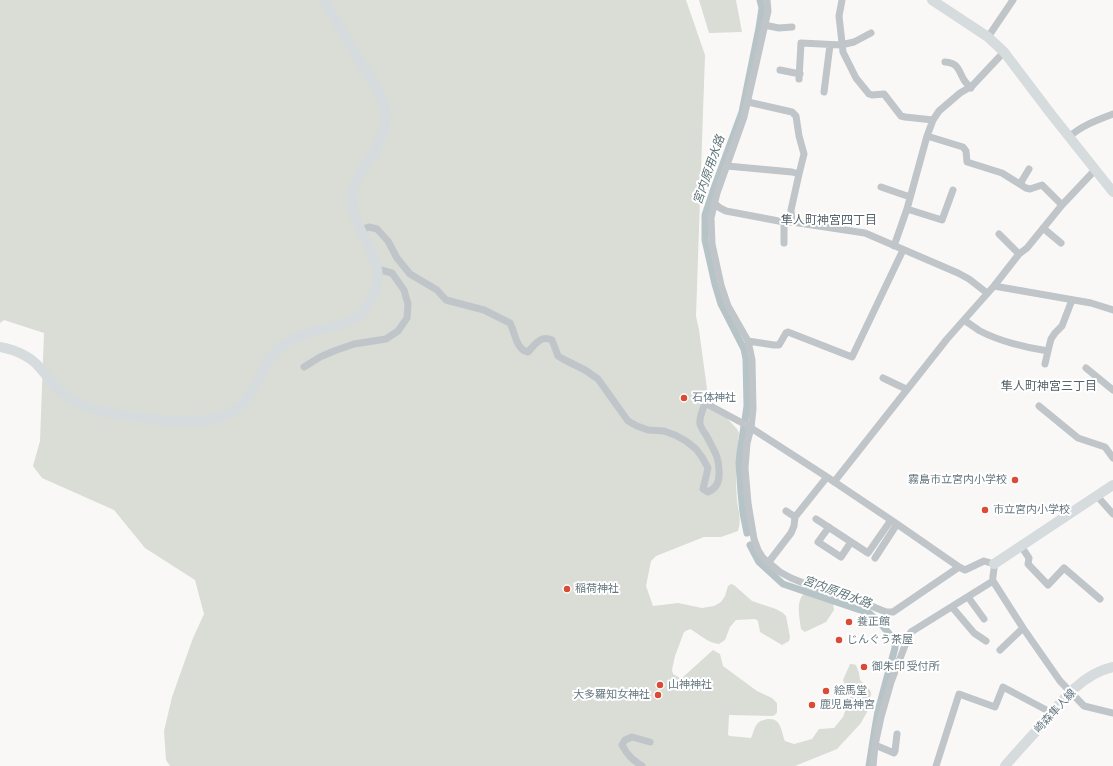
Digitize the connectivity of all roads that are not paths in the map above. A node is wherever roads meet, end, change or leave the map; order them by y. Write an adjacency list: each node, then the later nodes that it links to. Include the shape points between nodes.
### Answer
1 (324, 0): 37 (street, via 378,90 385,107 380,142 358,176 351,199 353,212)
2 (767, 0): 6 (street, via 768,11)
3 (842, 0): 11 (street, via 839,16)
4 (932, 0): 9 (street)
5 (1013, 0): 9 (street)
6 (764, 25): 7 (street); 17 (street)
7 (792, 27)
8 (871, 33): 11 (street)
9 (988, 37): 12 (street)
10 (830, 45): 11 (street); 14 (street, via 802,43 800,76); 16 (street)
11 (842, 45): 19 (street, via 856,78 868,94 884,94 902,116)
12 (1004, 52): 15 (street); 21 (street)
13 (945, 62): 15 (street, via 955,65)
14 (780, 70)
15 (971, 88): 19 (street, via 960,93)
16 (824, 92)
17 (748, 102): 22 (street); 25 (street, via 796,114 804,154)
18 (1113, 114): 21 (street, via 1085,126)
19 (933, 120): 20 (street)
20 (927, 136): 26 (street, via 961,146 966,151 967,162 1002,173); 30 (street)
21 (1069, 137): 24 (street)
22 (727, 166): 25 (street); 31 (street)
23 (1029, 169): 26 (street)
24 (1095, 170): 29 (street); 32 (street)
25 (799, 174): 35 (street, via 791,210)
26 (1020, 184): 32 (street, via 1030,189 1042,185)
27 (881, 187): 30 (street)
28 (954, 190): 33 (street, via 942,220)
29 (1113, 192)
30 (910, 197): 33 (street)
31 (714, 203): 34 (street, via 726,211); 50 (street, via 711,234 720,281 728,306)
32 (1062, 205): 36 (street)
33 (906, 209): 41 (street)
34 (784, 222): 35 (street); 39 (street)
35 (792, 222): 41 (street, via 864,233)
36 (1043, 228): 40 (street); 43 (street)
37 (361, 230): 44 (street, via 371,249); 60 (street, via 369,227 377,229 410,274 437,290 446,300 484,310 510,323 524,351 528,352 543,338 552,340 558,356 598,379 628,421 648,430 664,431 686,441 696,449 708,468 703,489 708,492 719,479 719,466 716,452 700,426 705,404)
38 (999, 234): 43 (street)
39 (784, 243)
40 (1061, 243)
41 (894, 246): 42 (street)
42 (903, 250): 46 (street, via 970,279); 50 (street, via 852,357 789,332 779,345)
43 (1019, 254): 45 (street)
44 (376, 269): 51 (street, via 376,290 363,313 347,322 290,340 267,362 239,407 220,418 169,421 92,409 59,391 39,366 29,359); 54 (street, via 392,273 404,290 408,304 407,318 398,331 386,339 354,344 334,351)
45 (994, 286): 46 (street); 47 (street)
46 (987, 293): 49 (street)
47 (1072, 300): 48 (street); 52 (street, via 1062,326 1053,335)
48 (1113, 310)
49 (964, 320): 52 (street, via 998,338); 57 (street)
50 (748, 341): 60 (street, via 753,384 753,409)
51 (0, 346)
52 (1048, 351): 53 (street)
53 (1045, 364)
54 (304, 367)
55 (1086, 368): 58 (street)
56 (883, 378): 57 (street)
57 (906, 389): 63 (street)
58 (1113, 390)
59 (1039, 406): 61 (street, via 1078,438 1105,447)
60 (749, 427): 62 (street); 75 (street, via 745,456 748,504 755,544)
61 (1113, 458)
62 (827, 477): 63 (street); 68 (street)
63 (834, 482): 70 (street)
64 (1113, 485): 65 (street)
65 (1096, 496): 67 (street); 73 (street)
66 (786, 511): 68 (street)
67 (1113, 514)
68 (795, 517): 75 (street, via 791,532)
69 (816, 519): 71 (street)
70 (894, 522): 72 (street, via 868,553); 74 (street); 77 (street)
71 (829, 527): 72 (street); 72 (street, via 818,542 841,557)
72 (851, 542)
73 (1021, 546): 76 (street); 80 (street, via 1029,558 1028,564 1048,585 1064,568)
74 (875, 558)
75 (768, 564): 77 (street, via 791,578 832,596 844,595 886,612 893,612)
76 (994, 564): 77 (street, via 984,561 965,570); 78 (street)
77 (959, 567)
78 (994, 581): 79 (street); 83 (street)
79 (968, 597): 81 (street); 82 (street)
80 (1100, 599)
81 (952, 607): 84 (street, via 974,633); 92 (street, via 907,637 880,717)
82 (984, 619)
83 (1023, 628): 85 (street); 87 (street)
84 (986, 641)
85 (1000, 650)
86 (1113, 667): 87 (street, 崎森隼人線, via 1094,673)
87 (1070, 692): 88 (street, 崎森隼人線); 89 (street, via 1084,706)
88 (1052, 713): 95 (street, via 1003,687 996,707 959,694); 96 (street, 崎森隼人線)
89 (1113, 714)
90 (898, 734): 92 (street, via 894,753)
91 (650, 742): 93 (street, via 632,737 625,740 622,745 631,759)
92 (875, 745): 94 (street)
93 (642, 766)
94 (873, 766)
95 (936, 766)
96 (1005, 766)

